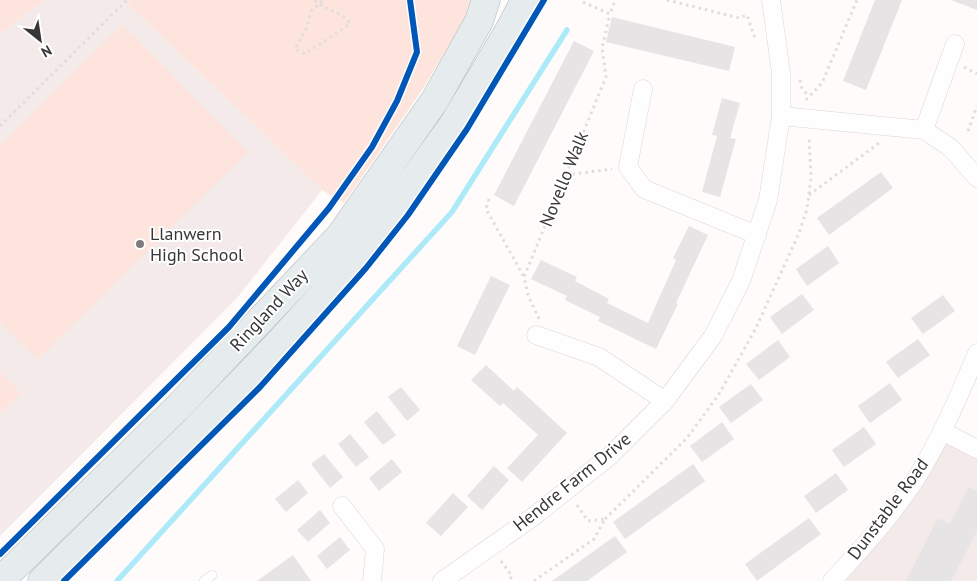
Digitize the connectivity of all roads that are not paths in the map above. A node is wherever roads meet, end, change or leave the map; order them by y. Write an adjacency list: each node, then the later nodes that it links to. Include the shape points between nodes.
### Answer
1 (486, 0): 16 (main road, Ringland Way, via 479,21 435,100 340,236 179,406)
2 (524, 0): 17 (main road, Ringland Way, via 453,125 358,256 195,430)
3 (771, 0): 6 (street, Hendre Farm Drive)
4 (955, 44): 7 (street)
5 (643, 89): 9 (street, via 628,167 644,189)
6 (787, 117): 7 (street); 9 (street, Hendre Farm Drive)
7 (924, 130): 8 (street, via 951,148)
8 (977, 178)
9 (757, 235): 12 (street, Hendre Farm Drive, via 741,281 714,336)
10 (542, 338): 12 (street, via 599,358)
11 (977, 353): 13 (street, Dunstable Road)
12 (665, 401): 19 (street, Hendre Farm Drive, via 610,456)
13 (942, 431): 14 (street); 20 (street, Dunstable Road, via 922,468 883,521)
14 (977, 449)
15 (342, 506): 18 (street, via 375,549)
16 (0, 581)
17 (42, 581)
18 (372, 581)
19 (442, 581)
20 (832, 581)

